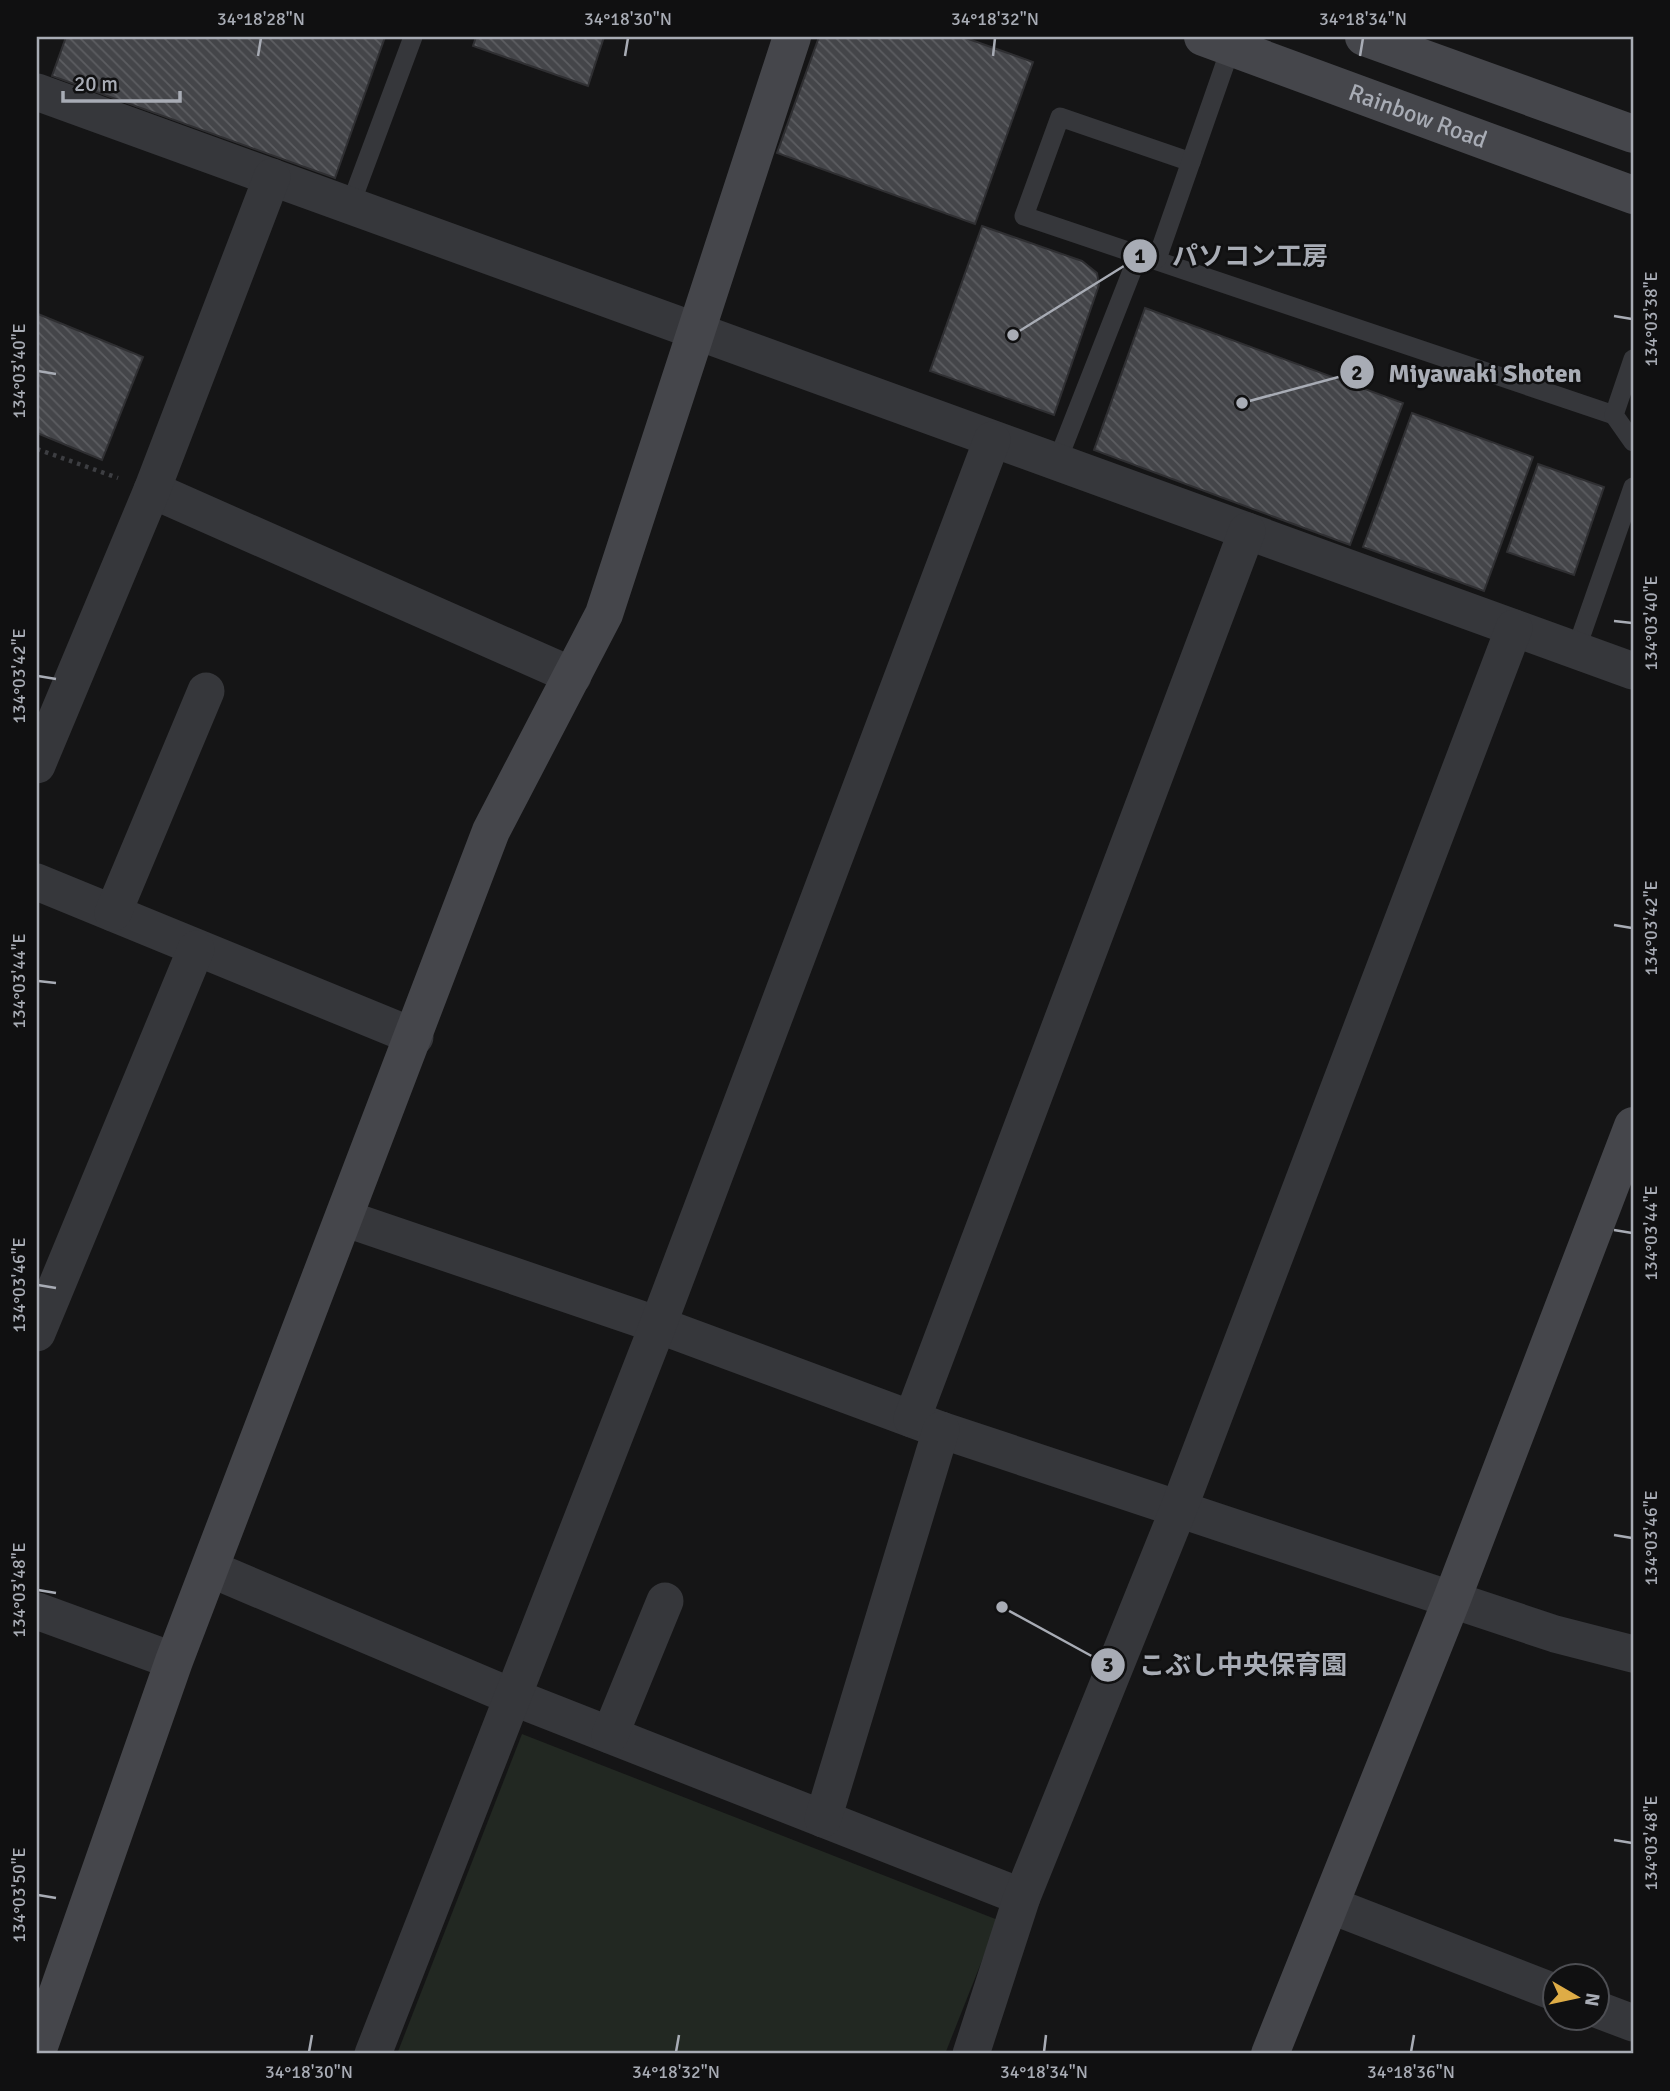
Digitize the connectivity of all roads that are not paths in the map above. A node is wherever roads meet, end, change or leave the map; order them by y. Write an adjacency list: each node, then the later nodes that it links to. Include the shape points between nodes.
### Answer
1 (413, 37): 10 (lane)
2 (792, 37): 12 (street)
3 (1364, 37): 6 (street)
4 (1217, 42): 7 (lane); 9 (street, Rainbow Road)
5 (37, 92): 8 (street)
6 (1633, 134)
7 (1191, 162): 11 (lane); 11 (lane, via 1060,117 1024,216)
8 (272, 177): 10 (street); 19 (street)
9 (1633, 195)
10 (350, 206): 12 (street)
11 (1148, 256): 14 (lane); 17 (lane)
12 (695, 332): 15 (street); 24 (street, via 604,614)
13 (1633, 359): 14 (lane)
14 (1614, 415): 16 (lane)
15 (992, 440): 17 (street); 33 (street)
16 (1633, 442)
17 (1057, 461): 20 (street)
18 (1633, 487): 22 (lane)
19 (152, 490): 24 (street); 26 (street)
20 (1247, 531): 21 (street); 35 (street)
21 (1514, 628): 22 (street); 36 (street)
22 (1576, 650): 23 (street)
23 (1633, 671)
24 (573, 676): 30 (street, via 491,831)
25 (206, 691): 28 (street)
26 (37, 765)
27 (37, 882): 28 (street)
28 (113, 913): 29 (street)
29 (196, 950): 30 (street); 34 (street)
30 (415, 1037): 32 (street)
31 (1633, 1126): 38 (street)
32 (344, 1218): 33 (street); 37 (street)
33 (657, 1325): 35 (street); 43 (street)
34 (37, 1333)
35 (927, 1424): 36 (street); 45 (street)
36 (1179, 1508): 38 (street); 46 (street)
37 (211, 1569): 42 (street); 43 (street)
38 (1452, 1599): 41 (street, via 1555,1634); 47 (street)
39 (665, 1601): 44 (street)
40 (37, 1611): 42 (street)
41 (1633, 1654)
42 (174, 1661): 51 (street)
43 (513, 1697): 44 (street); 52 (street)
44 (610, 1735): 45 (street)
45 (823, 1819): 46 (street)
46 (1022, 1897): 53 (street)
47 (1330, 1905): 48 (street); 54 (street)
48 (1540, 1986)
49 (1610, 2014): 50 (street)
50 (1633, 2023)
51 (37, 2052)
52 (373, 2054)
53 (971, 2054)
54 (1270, 2054)

